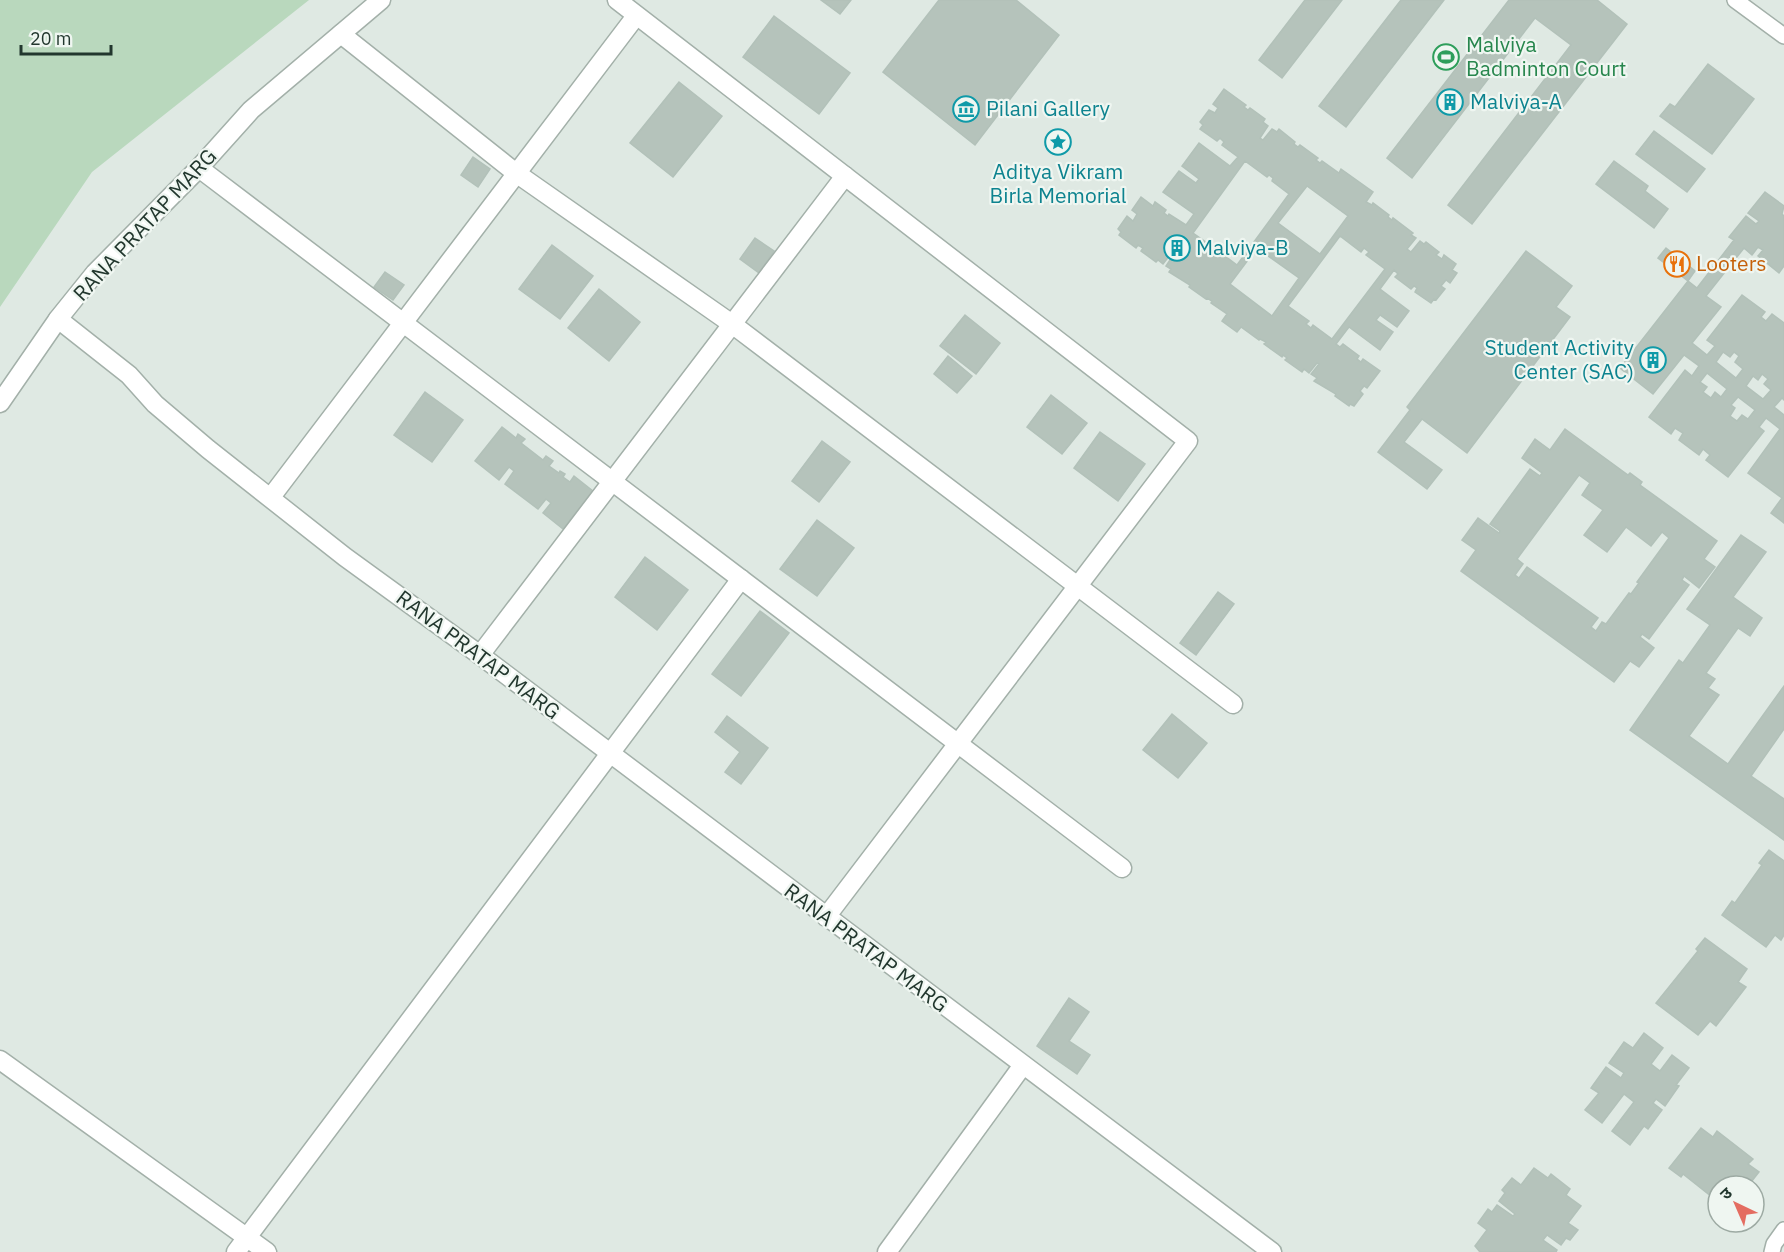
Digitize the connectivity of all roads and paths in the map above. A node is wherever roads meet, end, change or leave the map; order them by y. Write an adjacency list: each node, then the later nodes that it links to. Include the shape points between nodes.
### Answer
1 (381, 0): 5 (street, RANA PRATAP MARG)
2 (617, 0): 4 (street)
3 (1735, 0): 6 (lane)
4 (636, 16): 8 (street); 9 (street)
5 (341, 34): 7 (street, RANA PRATAP MARG, via 251,110); 8 (street)
6 (1784, 36)
7 (199, 168): 10 (street, RANA PRATAP MARG, via 95,273); 11 (street)
8 (516, 173): 11 (street); 12 (street)
9 (845, 176): 12 (street); 17 (street, via 1188,441)
10 (58, 319): 13 (street); 15 (street, RANA PRATAP MARG, via 129,375 155,404 199,441)
11 (403, 322): 14 (street); 15 (street)
12 (732, 324): 14 (street); 17 (street)
13 (0, 402)
14 (612, 481): 16 (street); 18 (street)
15 (271, 496): 18 (street, RANA PRATAP MARG, via 345,557)
16 (741, 579): 20 (street); 21 (street)
17 (1077, 586): 19 (street); 20 (street)
18 (480, 655): 21 (street, RANA PRATAP MARG)
19 (1233, 704)
20 (958, 743): 22 (street); 23 (street)
21 (609, 753): 23 (street, RANA PRATAP MARG); 27 (street)
22 (1122, 868)
23 (826, 917): 25 (street, RANA PRATAP MARG)
24 (0, 1060): 27 (street)
25 (1023, 1065): 30 (street); 31 (street, RANA PRATAP MARG)
26 (1784, 1230): 32 (lane)
27 (247, 1237): 28 (street); 29 (street)
28 (236, 1252)
29 (267, 1252)
30 (886, 1252)
31 (1272, 1252)
32 (1772, 1252)

